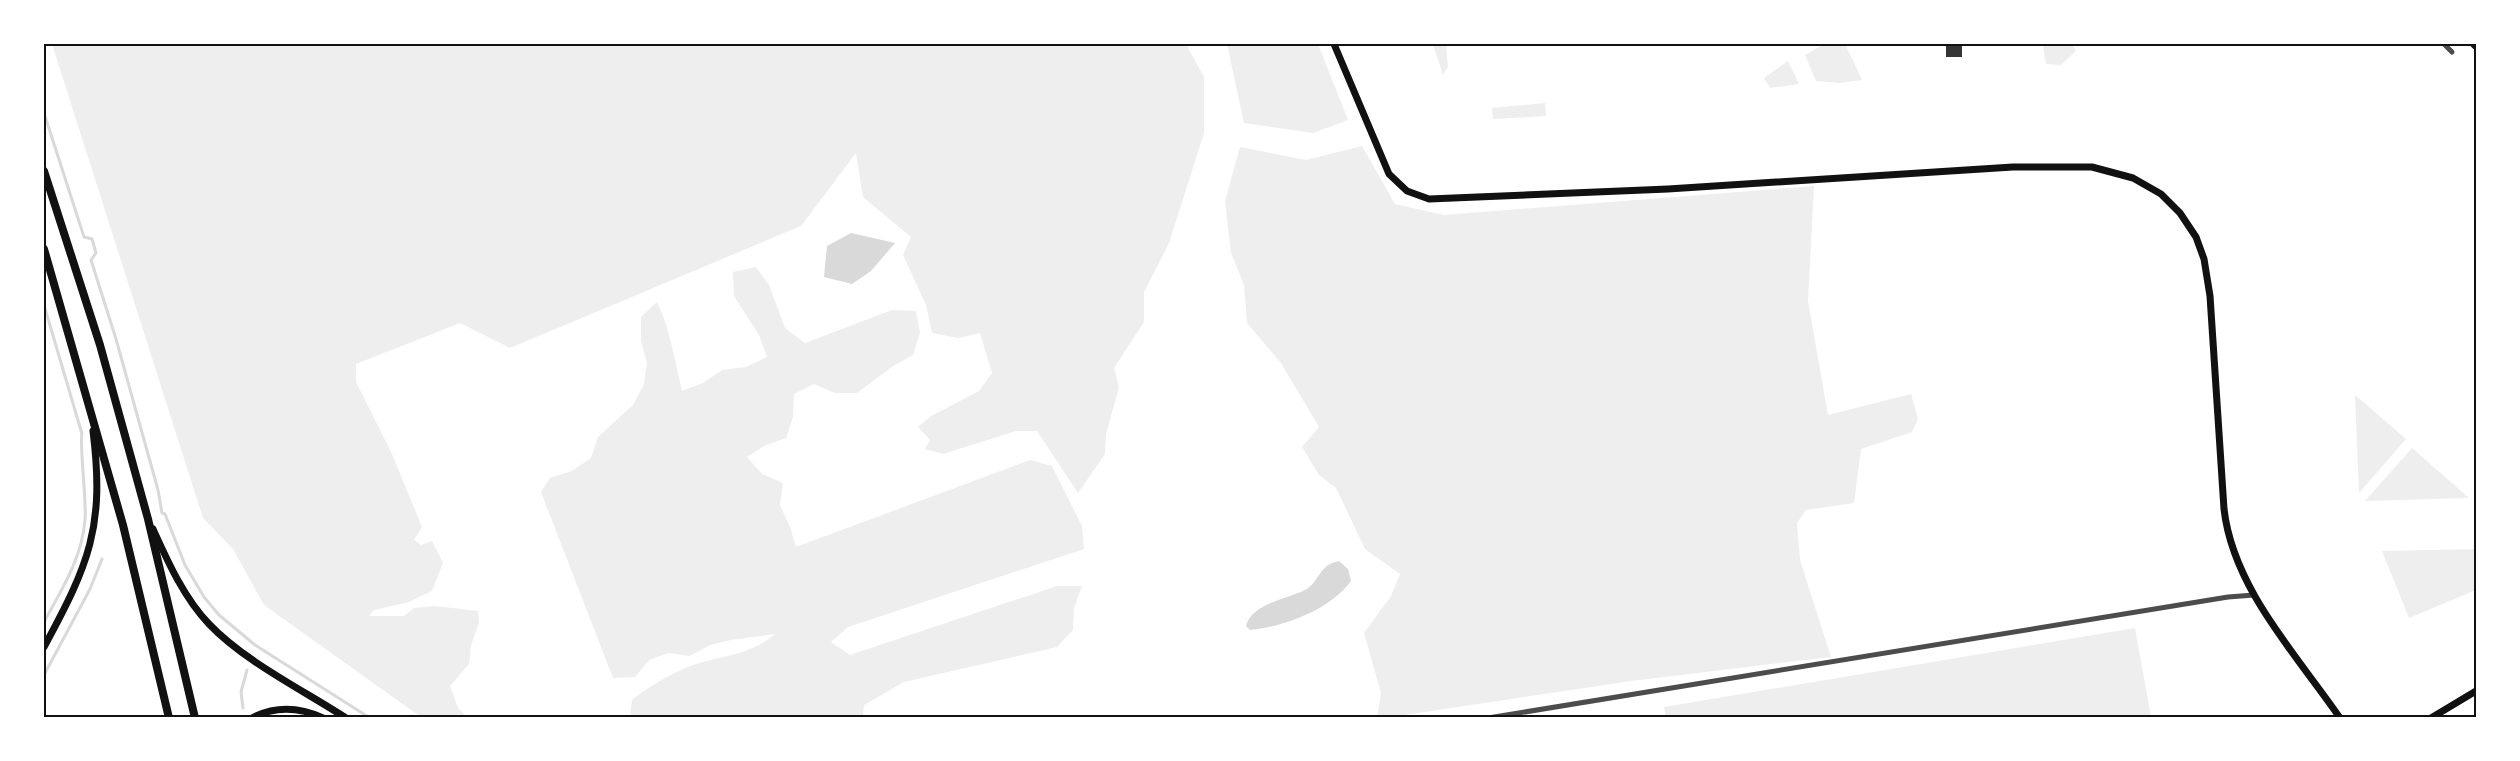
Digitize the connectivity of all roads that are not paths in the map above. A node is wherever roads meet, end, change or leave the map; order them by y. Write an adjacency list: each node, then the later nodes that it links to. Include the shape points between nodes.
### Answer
1 (1334, 44): 8 (main road, via 1389,174 1407,191 1429,199 2013,168 2092,167 2114,171 2147,185 2180,213 2196,237 2204,259 2226,528)
2 (2444, 44): 3 (street)
3 (2452, 52)
4 (44, 171): 7 (highway, via 100,345)
5 (44, 249): 6 (highway)
6 (88, 399): 9 (main road, via 98,471 93,540 77,584); 11 (highway)
7 (144, 506): 12 (highway); 15 (main road, via 177,578 209,624 248,656)
8 (2254, 595): 16 (street); 17 (main road)
9 (44, 647)
10 (2476, 691): 18 (main road)
11 (169, 717)
12 (195, 717)
13 (252, 717): 14 (main road, via 279,709)
14 (323, 717)
15 (346, 717)
16 (1488, 717)
17 (2340, 717)
18 (2431, 717)

